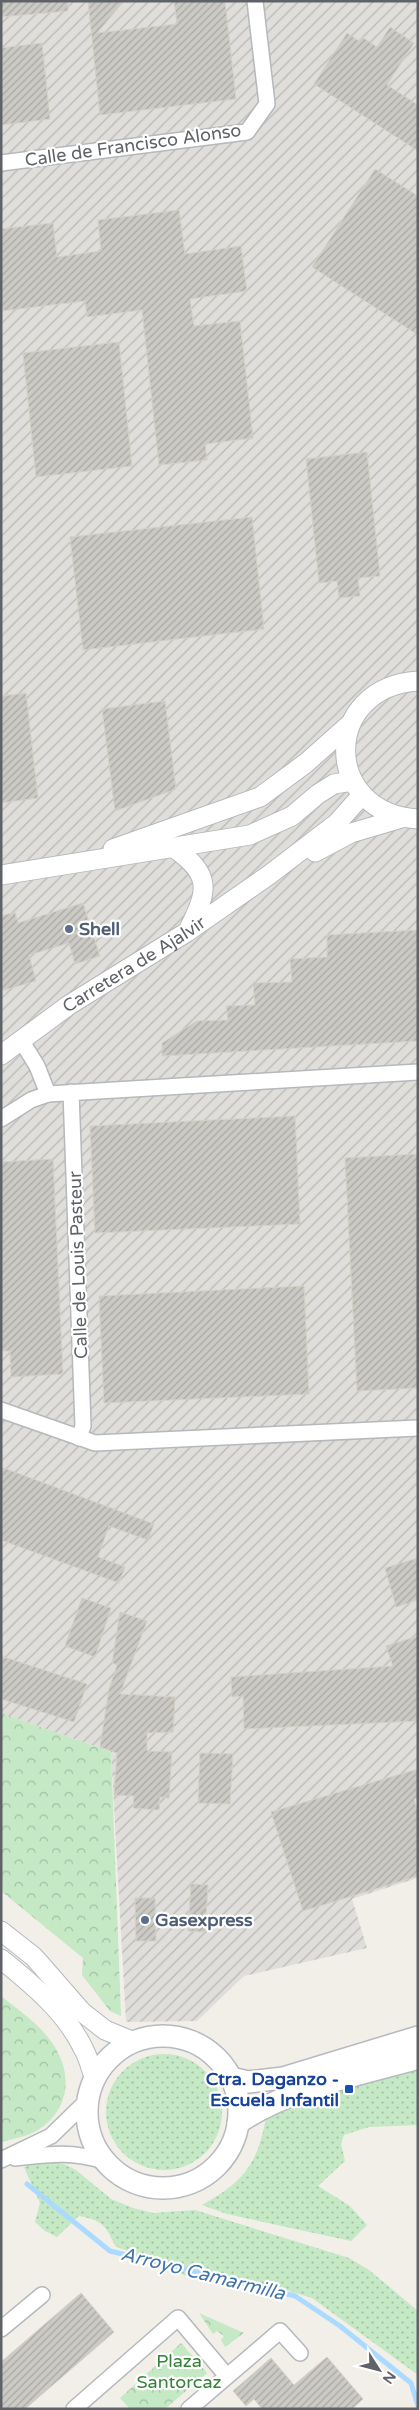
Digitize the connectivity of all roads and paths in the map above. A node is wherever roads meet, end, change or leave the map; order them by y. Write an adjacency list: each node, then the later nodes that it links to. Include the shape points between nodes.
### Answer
1 (255, 1): 2 (street, Calle de Francisco Alonso, via 267,104 247,132)
2 (1, 163)
3 (418, 668): 4 (street)
4 (409, 682): 5 (street, via 380,690 363,704)
5 (351, 722): 6 (street, via 346,762); 9 (street, via 306,764 260,797)
6 (357, 788): 7 (street, via 380,810); 8 (street, via 334,784 292,816 250,835); 11 (street, Carretera de Ajalvir, via 338,823)
7 (410, 819): 11 (street, Carretera de Ajalvir, via 350,833)
8 (174, 847): 9 (street); 12 (street, via 194,862 202,876 199,908)
9 (75, 863): 10 (street)
10 (1, 875)
11 (269, 875): 12 (street, Carretera de Ajalvir)
12 (187, 932): 13 (street, Carretera de Ajalvir, via 69,1005)
13 (21, 1040): 14 (street, Carretera de Ajalvir); 17 (street, via 37,1066)
14 (1, 1055)
15 (418, 1072): 16 (street)
16 (72, 1092): 17 (street); 21 (street, Calle de Louis Pasteur, via 83,1426)
17 (48, 1094): 18 (street, via 31,1100)
18 (1, 1119)
19 (1, 1410): 21 (street)
20 (418, 1428): 21 (street, via 112,1443)
21 (79, 1438)
22 (1, 1931): 25 (street, via 34,1957 82,2012 105,2030)
23 (1, 1959): 28 (street, via 46,1998 68,2024 84,2049)
24 (418, 2038): 27 (main road, via 283,2078 248,2082)
25 (134, 2042): 27 (main road, via 157,2036 186,2040 201,2046 218,2060); 28 (main road, via 118,2050)
26 (418, 2058): 30 (main road, via 287,2097)
27 (232, 2078): 30 (main road, via 239,2108)
28 (95, 2079): 29 (main road)
29 (88, 2100): 31 (street, via 51,2136); 32 (main road, via 88,2122)
30 (238, 2123): 32 (main road, via 231,2147 216,2167 196,2181 172,2188 147,2187 124,2178)
31 (2, 2160): 32 (street, via 62,2152)
32 (105, 2161)
33 (42, 2295): 34 (street)
34 (1, 2329)
35 (300, 2353): 36 (street, via 280,2331)
36 (226, 2375): 37 (street, via 178,2318); 38 (street)
37 (74, 2409)
38 (189, 2409)

